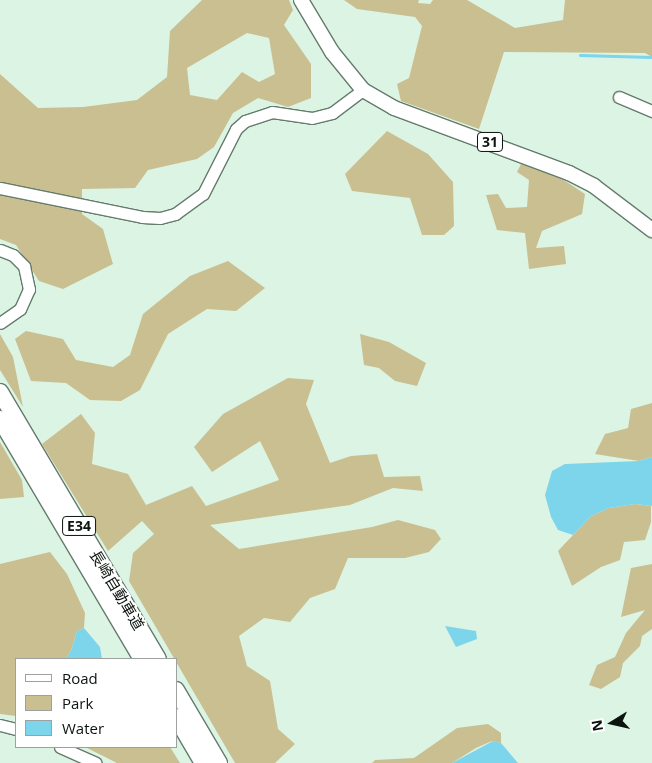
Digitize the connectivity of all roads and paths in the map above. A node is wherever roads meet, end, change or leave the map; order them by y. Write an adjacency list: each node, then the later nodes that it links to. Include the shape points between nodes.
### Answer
1 (302, 0): 2 (main road, 31, via 332,52)
2 (363, 90): 5 (street, via 332,113 312,118 272,112 245,121 236,129 203,194 175,214 160,218 142,217); 6 (main road, 31, via 394,108 570,174 594,186)
3 (619, 97): 4 (street)
4 (652, 111)
5 (0, 188)
6 (652, 230)
7 (0, 250): 8 (street, via 13,255 24,266 29,289 20,309)
8 (0, 323)
9 (0, 392): 12 (highway, 長崎自動車道 / E34)
10 (0, 419): 11 (highway, 長崎自動車道 / E34)
11 (141, 658)
12 (157, 658)
13 (178, 693): 20 (highway)
14 (178, 720): 19 (highway)
15 (0, 725): 16 (street)
16 (15, 729)
17 (62, 748): 18 (street)
18 (96, 763)
19 (203, 763)
20 (219, 763)

